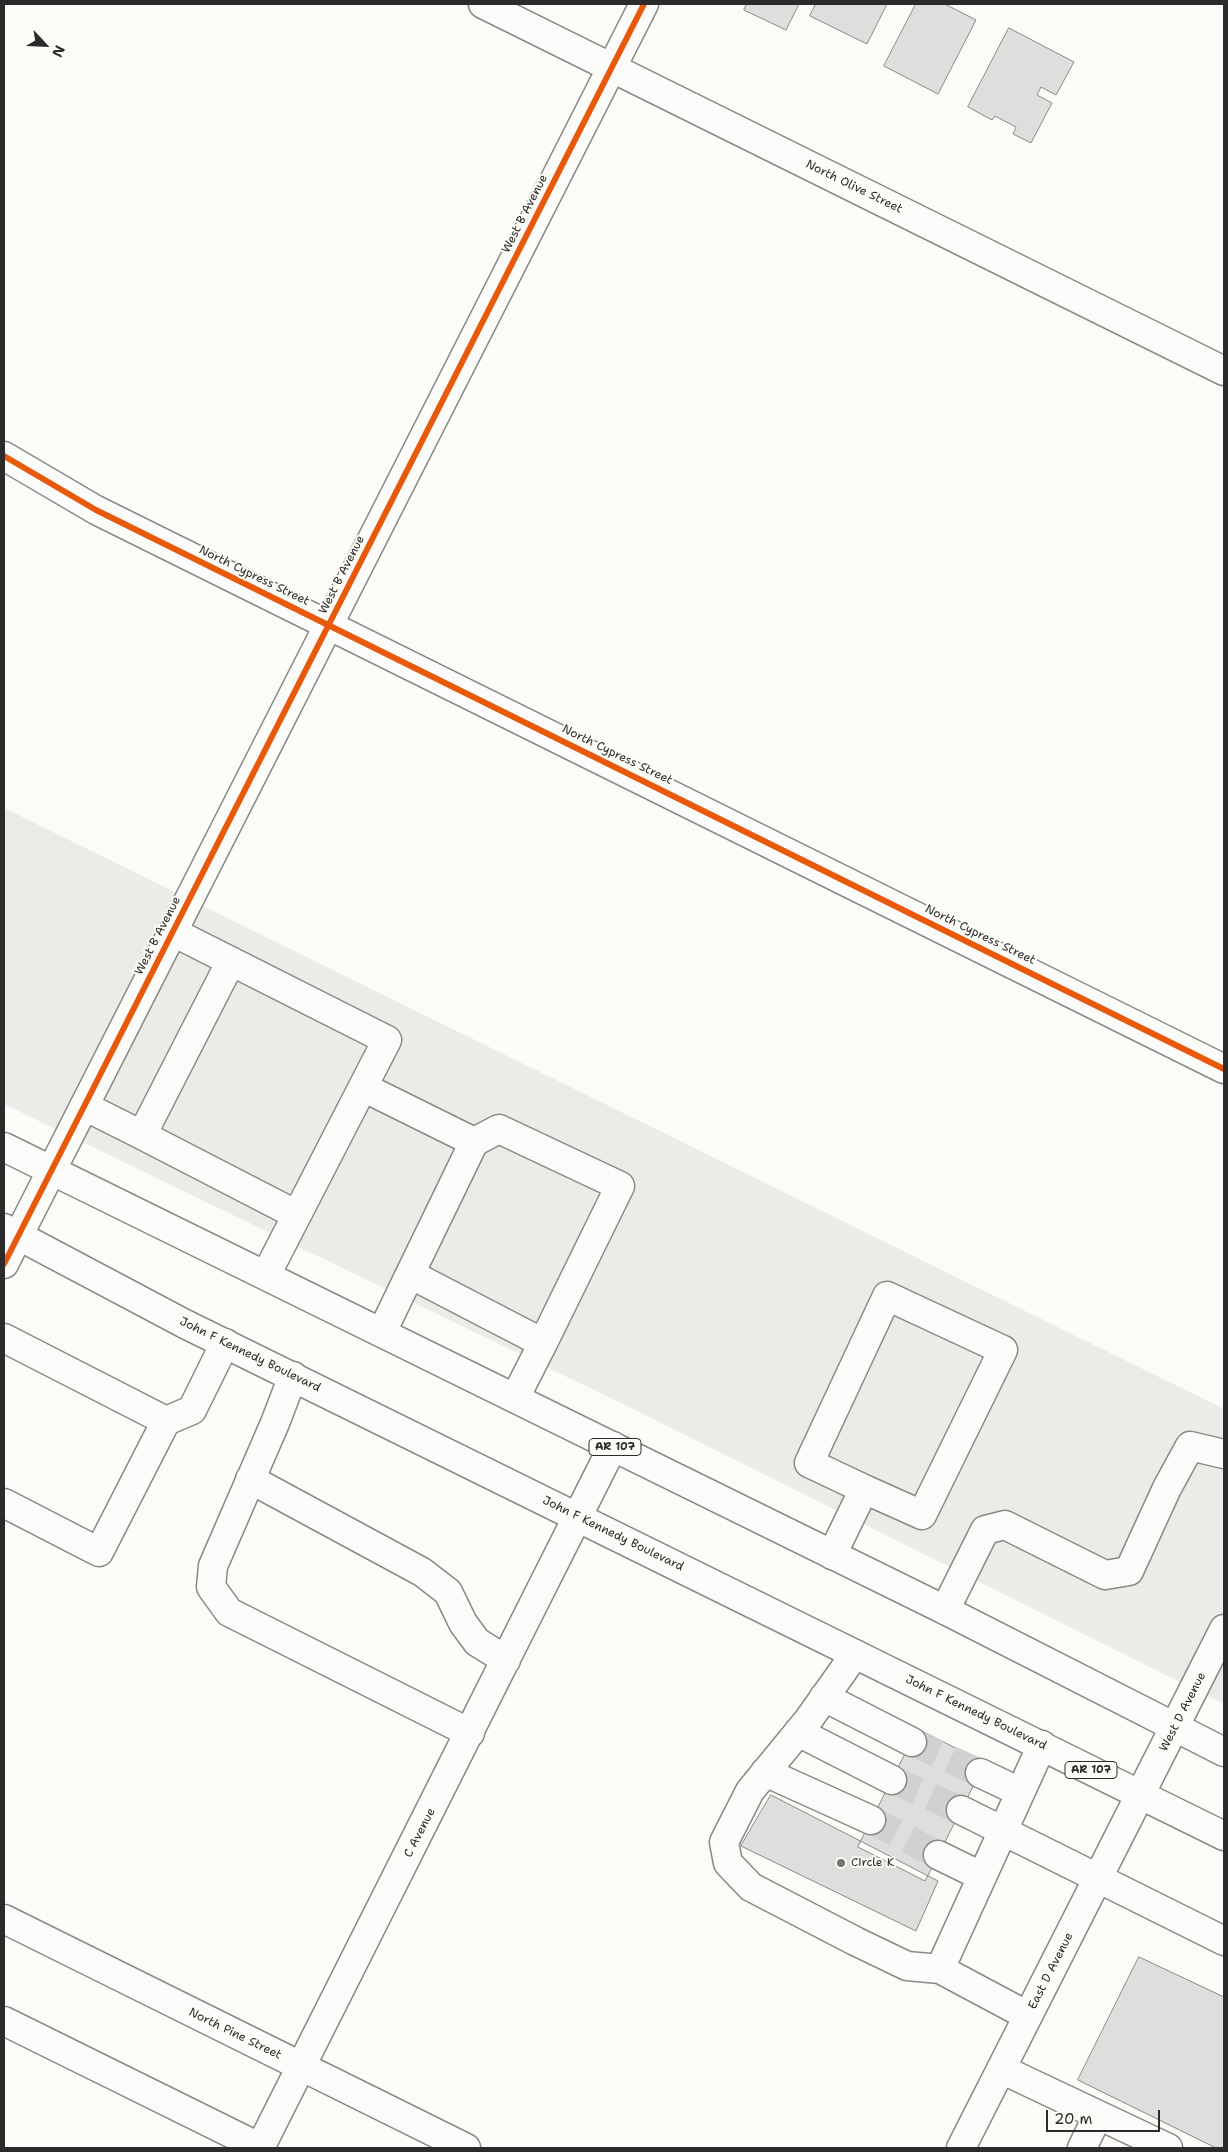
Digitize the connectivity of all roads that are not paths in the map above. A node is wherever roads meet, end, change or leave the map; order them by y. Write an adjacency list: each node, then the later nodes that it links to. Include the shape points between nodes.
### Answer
1 (483, 4): 3 (street, North Olive Street)
2 (644, 4): 3 (street, West B Avenue)
3 (612, 67): 4 (street, North Olive Street); 6 (street, West B Avenue)
4 (1224, 371)
5 (4, 456): 6 (street, North Cypress Street, via 96,510)
6 (329, 625): 7 (street, West B Avenue); 9 (street, North Cypress Street)
7 (173, 932): 8 (street); 11 (street, West B Avenue)
8 (231, 961): 10 (street, via 387,1040); 12 (street)
9 (1224, 1069)
10 (363, 1086): 13 (street); 16 (street)
11 (84, 1106): 12 (street); 15 (street, West B Avenue)
12 (142, 1135): 16 (street)
13 (474, 1142): 19 (street); 23 (street, via 499,1129 620,1186)
14 (4, 1147): 15 (street, AR 107)
15 (52, 1170): 17 (street, West B Avenue); 20 (street, AR 107)
16 (297, 1215): 20 (street)
17 (11, 1232): 18 (street, West B Avenue); 24 (street, John F Kennedy Boulevard / AR 107)
18 (4, 1264)
19 (410, 1274): 21 (street); 23 (street)
20 (266, 1276): 21 (street, AR 107)
21 (382, 1332): 26 (street, AR 107)
22 (4, 1338): 27 (street)
23 (542, 1342): 26 (street)
24 (224, 1343): 25 (street, John F Kennedy Boulevard / AR 107); 27 (street, via 192,1410)
25 (293, 1376): 30 (street); 33 (street, John F Kennedy Boulevard / AR 107)
26 (515, 1398): 28 (street, AR 107)
27 (166, 1420): 32 (street, via 99,1552)
28 (612, 1446): 33 (street, C Avenue); 34 (street, AR 107)
29 (1224, 1454): 35 (street, via 1190,1446 1129,1570 1104,1575 1005,1525 985,1530)
30 (250, 1479): 38 (street, via 422,1572 448,1592 463,1623 477,1642); 42 (street, via 213,1566 211,1587 229,1612)
31 (864, 1489): 31 (street, via 922,1515 1003,1350 887,1296 808,1462); 34 (street)
32 (4, 1503)
33 (578, 1517): 37 (street, John F Kennedy Boulevard / AR 107); 38 (street, C Avenue)
34 (832, 1555): 35 (street, AR 107)
35 (945, 1610): 40 (street, AR 107)
36 (1221, 1644): 40 (street, West D Avenue)
37 (855, 1654): 39 (street); 44 (street, John F Kennedy Boulevard / AR 107)
38 (506, 1660): 42 (street, C Avenue)
39 (824, 1697): 41 (street); 43 (street)
40 (1175, 1728): 45 (street, AR 107); 50 (street, West D Avenue)
41 (798, 1732): 46 (street); 48 (street)
42 (470, 1733): 63 (street, C Avenue)
43 (912, 1742)
44 (1042, 1745): 49 (street); 50 (street, John F Kennedy Boulevard / AR 107)
45 (1224, 1752)
46 (765, 1772): 52 (street); 60 (street, via 750,1791 724,1842 728,1863 751,1887 855,1941 907,1966)
47 (980, 1773): 49 (street)
48 (892, 1780)
49 (1020, 1792): 53 (street)
50 (1141, 1794): 54 (street, John F Kennedy Boulevard / AR 107); 57 (street, East D Avenue)
51 (961, 1810): 53 (street)
52 (872, 1820)
53 (1002, 1831): 56 (street); 57 (street)
54 (1224, 1836)
55 (938, 1855): 56 (street)
56 (981, 1876): 60 (street)
57 (1098, 1878): 59 (street); 61 (street, East D Avenue)
58 (4, 1919): 63 (street, North Pine Street)
59 (1224, 1941)
60 (940, 1969): 61 (street)
61 (1028, 2016): 64 (street, East D Avenue)
62 (4, 2021): 66 (street)
63 (302, 2067): 66 (street, C Avenue); 67 (street, North Pine Street)
64 (1001, 2069): 65 (street); 68 (street, East D Avenue)
65 (1098, 2115): 69 (street); 70 (street)
66 (260, 2148)
67 (466, 2148)
68 (962, 2148)
69 (1082, 2148)
70 (1168, 2148)

